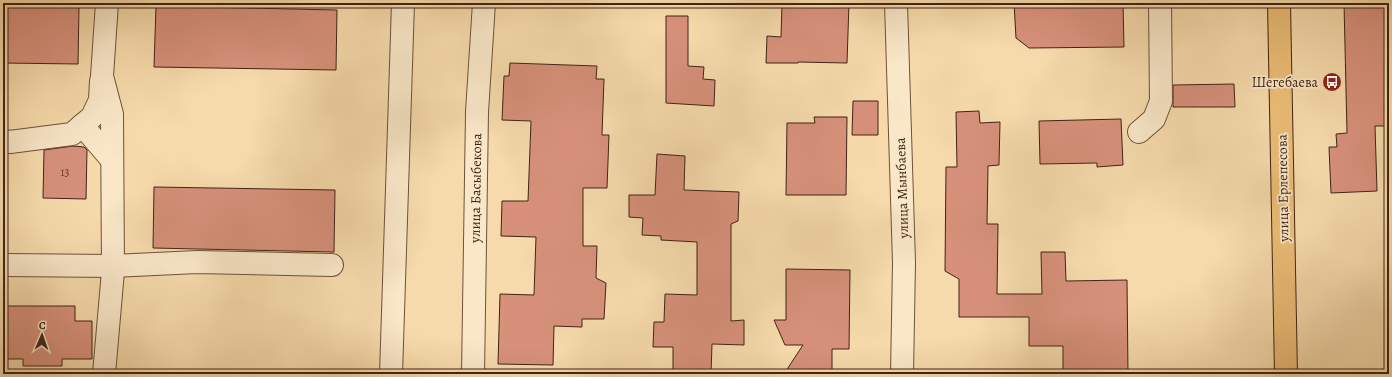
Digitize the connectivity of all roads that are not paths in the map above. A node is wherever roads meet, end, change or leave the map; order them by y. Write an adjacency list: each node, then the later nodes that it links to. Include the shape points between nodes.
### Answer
1 (107, 3): 7 (street)
2 (403, 3): 16 (street)
3 (484, 3): 17 (street, улица Басыбекова, via 477,112)
4 (896, 3): 18 (street, улица Мынбаева, via 904,263)
5 (1160, 3): 9 (street, via 1161,101 1154,119)
6 (1279, 3): 19 (main road, улица Ерлепесова)
7 (102, 76): 8 (street, via 100,100 92,117); 11 (street, via 112,114)
8 (82, 125): 10 (street, via 72,134); 11 (street)
9 (1139, 132)
10 (3, 141)
11 (112, 160): 14 (street)
12 (3, 265): 14 (street)
13 (332, 265): 14 (street, via 197,262)
14 (113, 266): 15 (street)
15 (104, 374)
16 (392, 374)
17 (473, 374)
18 (902, 374)
19 (1286, 374)

